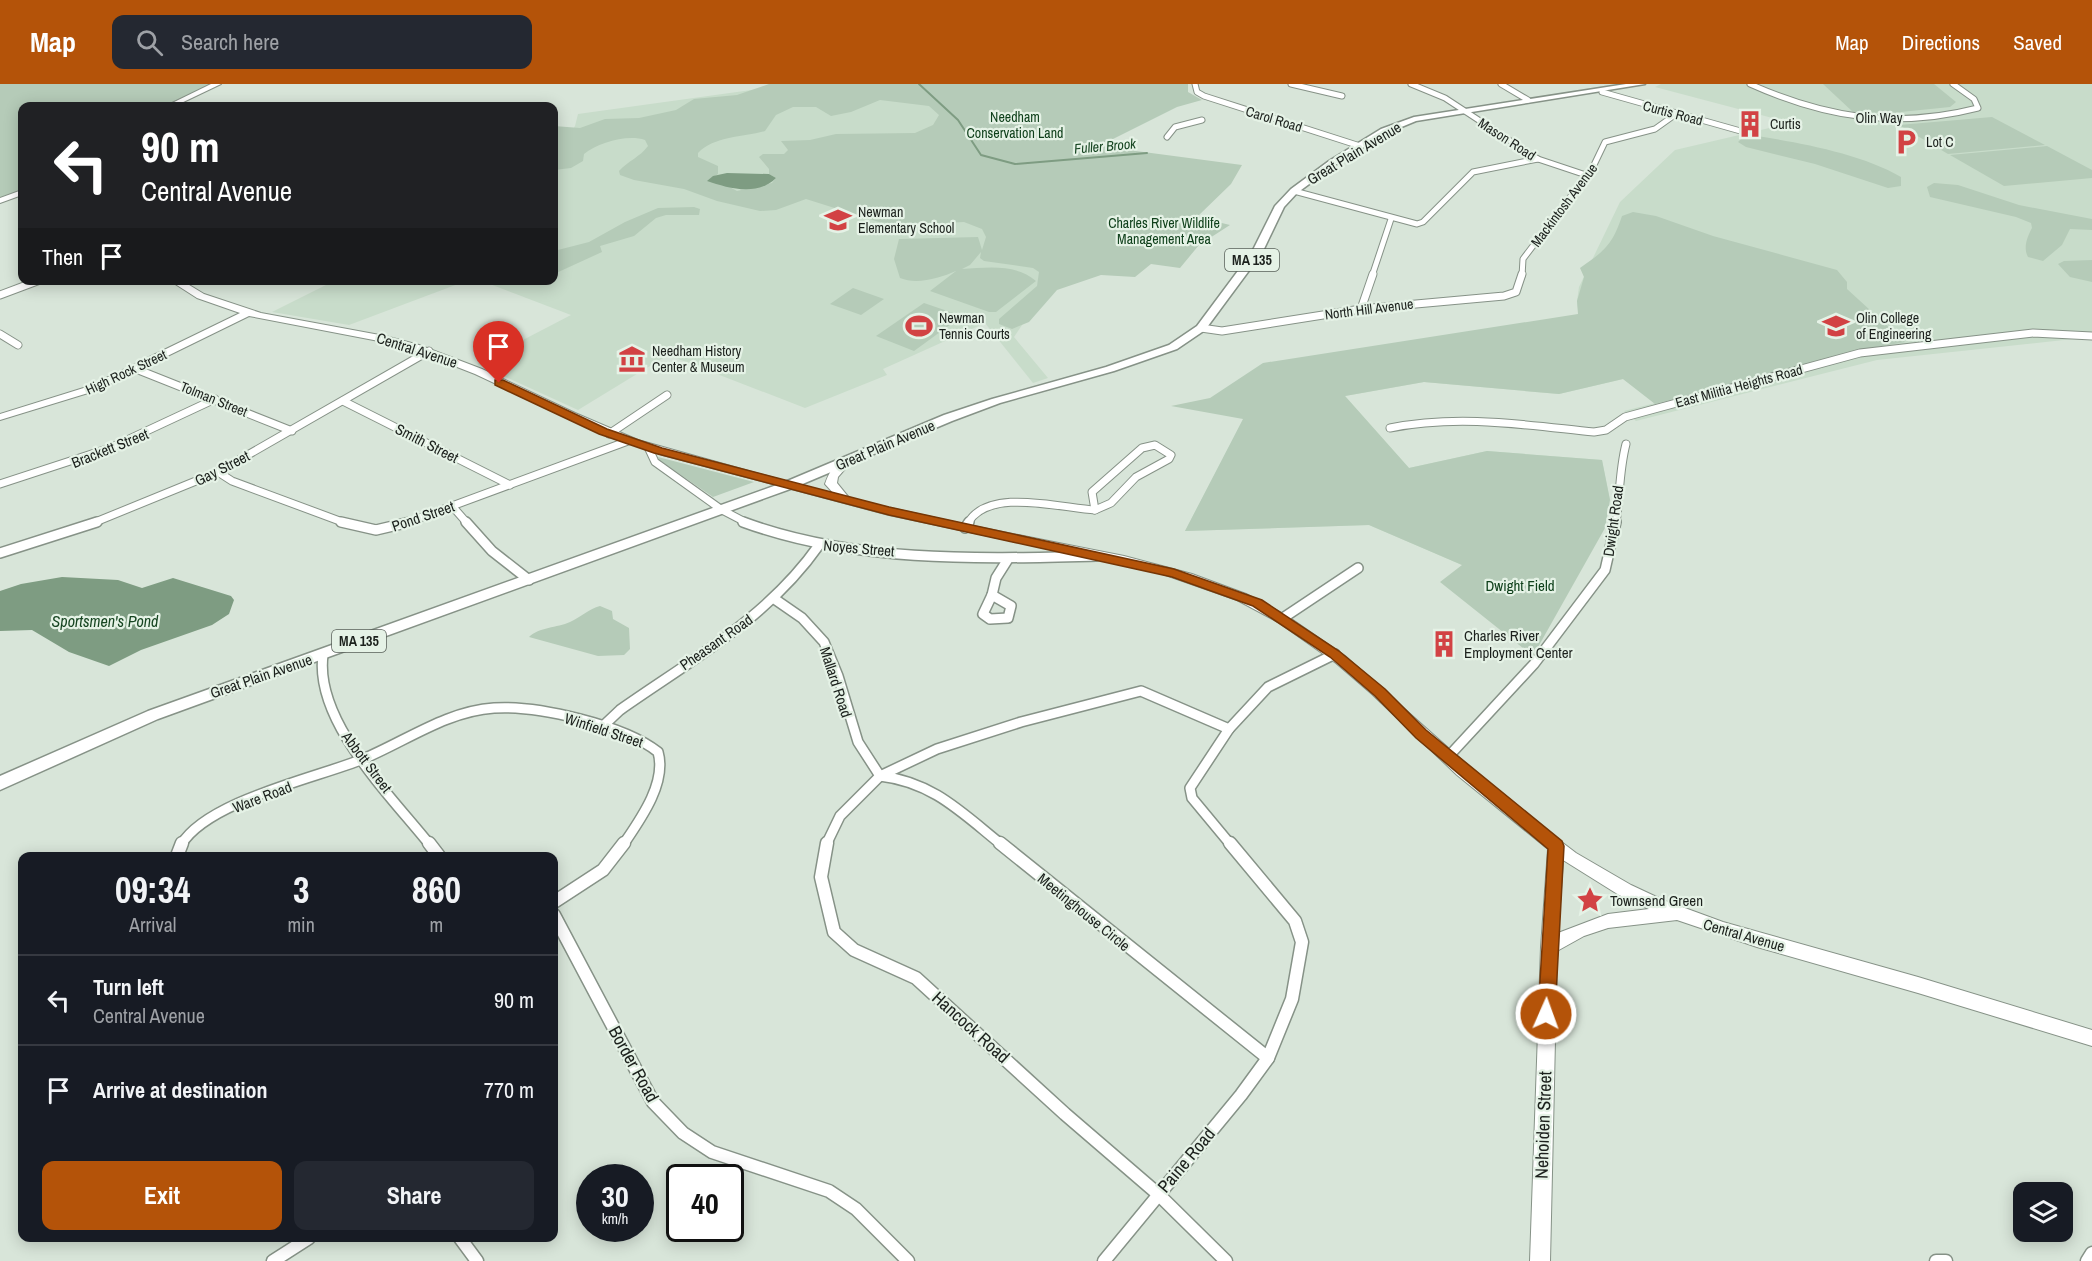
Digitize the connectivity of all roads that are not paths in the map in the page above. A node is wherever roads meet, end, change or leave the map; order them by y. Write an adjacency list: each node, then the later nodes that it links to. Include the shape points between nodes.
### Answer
1 (217, 84): 12 (main road)
2 (1195, 84): 18 (street, Carol Road, via 1197,92 1204,96)
3 (1291, 84): 10 (street)
4 (1411, 84): 13 (street, Mason Road, via 1440,93)
5 (1501, 84): 11 (street)
6 (1750, 84): 7 (street, Olin Way, via 1812,110 1870,120 1978,108 1974,99)
7 (1953, 84)
8 (1633, 85): 9 (main road, Great Plain Avenue / MA 135)
9 (1602, 92): 11 (main road, Great Plain Avenue / MA 135); 14 (street, Curtis Road)
10 (1342, 96)
11 (1528, 100): 13 (main road, Great Plain Avenue / MA 135)
12 (179, 102)
13 (1464, 111): 18 (main road, Great Plain Avenue / MA 135, via 1397,124); 19 (street, Mason Road)
14 (1676, 114): 16 (street, Curtis Road); 20 (street, Mackintosh Avenue, via 1655,129 1605,142)
15 (1202, 120): 17 (street, via 1175,127)
16 (1744, 132)
17 (1167, 137)
18 (1360, 146): 21 (main road, Great Plain Avenue / MA 135)
19 (1538, 159): 20 (street, Mason Road); 24 (street, via 1473,172 1423,222 1409,224)
20 (1586, 175): 25 (street, Mackintosh Avenue, via 1523,259)
21 (1294, 191): 24 (street); 31 (main road, Great Plain Avenue / MA 135, via 1280,206 1257,253)
22 (18, 194): 23 (main road)
23 (0, 201)
24 (1391, 219): 29 (street)
25 (1522, 273): 29 (street, North Hill Avenue, via 1521,286 1511,294)
26 (27, 285): 28 (street)
27 (180, 285): 30 (main road, Central Avenue)
28 (0, 295)
29 (1361, 309): 31 (street, North Hill Avenue, via 1222,331)
30 (248, 313): 35 (main road, Central Avenue, via 372,335); 36 (main road, High Rock Street)
31 (1201, 328): 47 (main road, Great Plain Avenue / MA 135, via 1173,347 1144,358 996,401)
32 (0, 334): 34 (street)
33 (2092, 336): 41 (street, East Militia Heights Road, via 2033,333 1860,353 1625,417 1606,430 1594,432 1470,417)
34 (18, 345)
35 (429, 351): 39 (street, Gay Street); 43 (main road, Central Avenue)
36 (136, 369): 38 (street, Tolman Street); 40 (main road, High Rock Street, via 59,401)
37 (667, 395): 43 (street)
38 (215, 399): 42 (street, Tolman Street); 49 (street, Brackett Street, via 128,442 48,472)
39 (343, 401): 42 (street, Gay Street); 50 (street, Smith Street)
40 (0, 417)
41 (1390, 428)
42 (292, 430): 48 (street, Gay Street)
43 (609, 434): 44 (main road, Central Avenue)
44 (628, 441): 46 (main road, Central Avenue); 50 (street, Pond Street)
45 (1626, 444): 70 (street, Dwight Road, via 1619,470 1615,529 1605,570 1534,664)
46 (648, 447): 51 (main road, Central Avenue); 54 (street, Noyes Street, via 654,461)
47 (845, 462): 51 (main road, Great Plain Avenue / MA 135); 52 (main road, via 831,484)
48 (218, 472): 53 (street, Pond Street, via 232,481 352,526 376,530); 58 (street, Gay Street, via 94,523)
49 (0, 484)
50 (510, 485): 53 (street, Pond Street)
51 (789, 485): 52 (main road, Central Avenue); 54 (main road, Great Plain Avenue / MA 135)
52 (846, 500): 56 (main road, Central Avenue)
53 (453, 507): 62 (street, via 492,550)
54 (722, 510): 57 (street, Noyes Street, via 765,530); 62 (main road, Great Plain Avenue / MA 135)
55 (1095, 510): 55 (street, via 1092,492 1138,449 1155,445 1171,455 1169,460 1142,473 1110,506); 56 (street, via 1010,502 975,512)
56 (965, 528): 59 (main road, Central Avenue)
57 (819, 545): 60 (street, Noyes Street); 64 (street, Pheasant Road, via 805,568)
58 (0, 553)
59 (1101, 556): 60 (street, Noyes Street); 65 (main road, Central Avenue, via 1212,585)
60 (1008, 559): 63 (street, via 996,578)
61 (1358, 568): 65 (street)
62 (529, 580): 67 (main road, Great Plain Avenue / MA 135)
63 (992, 595)
64 (776, 600): 68 (street, Pheasant Road, via 620,710); 72 (street, Mallard Road, via 805,620 824,643 851,731 864,758)
65 (1283, 618): 66 (main road, Central Avenue)
66 (1335, 654): 69 (street, via 1268,687); 70 (main road, Central Avenue)
67 (323, 655): 71 (street, Abbott Street, via 321,677 330,704 344,734); 73 (main road, Great Plain Avenue / MA 135, via 137,722)
68 (602, 727): 71 (street, Winfield Street, via 532,709 491,708 463,715); 77 (street, Winfield Street, via 647,743 659,753 660,775 650,799 611,862 587,883)
69 (1229, 729): 72 (street, via 1141,691 947,746); 82 (street, via 1190,788 1192,798 1295,921 1302,942 1292,999)
70 (1448, 757): 74 (main road, Central Avenue)
71 (364, 758): 75 (street, Ware Road, via 216,815 180,843); 76 (street, Abbott Street)
72 (880, 776): 82 (street, Meetinghouse Circle, via 905,779 937,793); 83 (street, Hancock Road, via 840,816 827,841 821,877 834,932 854,950 923,984)
73 (0, 783)
74 (1556, 846): 78 (main road, Central Avenue, via 1613,884); 80 (main road, Nehoiden Street)
75 (178, 852)
76 (436, 852)
77 (558, 900)
78 (1678, 915): 80 (main road, via 1614,919 1572,933); 81 (main road, Central Avenue)
79 (558, 923): 89 (street, Border Road, via 652,1102 683,1133 712,1152 830,1191 856,1209)
80 (1549, 947): 92 (main road, Nehoiden Street)
81 (2092, 1038)
82 (1268, 1058): 83 (street, Paine Road)
83 (1158, 1194): 90 (street, Paine Road); 91 (street, Hancock Road)
84 (303, 1242): 87 (street)
85 (463, 1242): 88 (street)
86 (2092, 1253): 95 (street)
87 (273, 1261)
88 (477, 1261)
89 (908, 1261)
90 (1104, 1261)
91 (1226, 1261)
92 (1540, 1261)
93 (1936, 1261): 94 (street)
94 (1946, 1261)
95 (2087, 1261)

